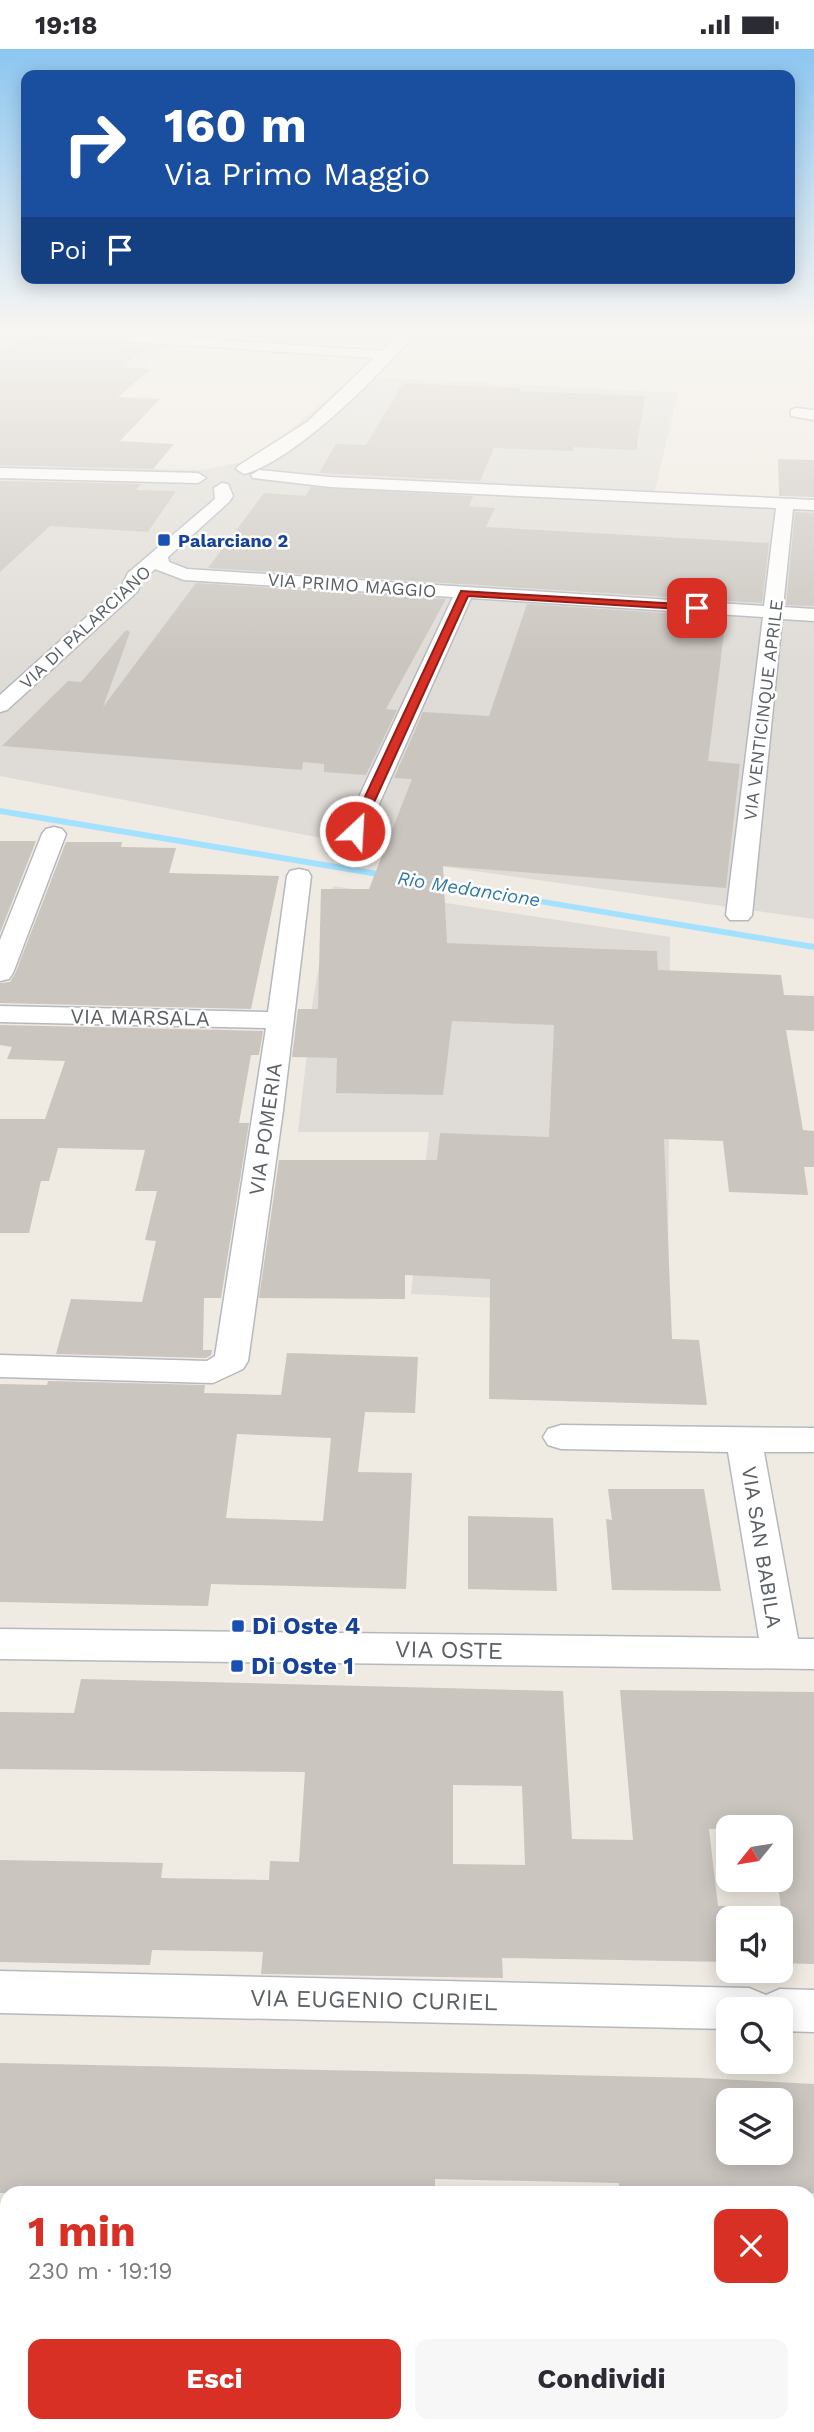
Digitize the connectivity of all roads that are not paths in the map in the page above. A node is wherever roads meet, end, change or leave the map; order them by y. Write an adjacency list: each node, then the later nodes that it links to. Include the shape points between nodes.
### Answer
1 (292, 439): 2 (street)
2 (251, 472): 4 (street, via 220,469); 5 (street, via 258,481); 6 (street, via 330,482)
3 (0, 473): 4 (street)
4 (198, 478): 5 (street)
5 (222, 488): 8 (street, VIA DI PALARCIANO, via 225,496 221,502)
6 (785, 504): 7 (street); 12 (street, VIA VENTICINQUE APRILE)
7 (814, 505)
8 (160, 558): 9 (street, VIA PRIMO MAGGIO, via 164,569); 10 (street, VIA DI PALARCIANO, via 135,577)
9 (184, 574): 10 (street, VIA PRIMO MAGGIO); 11 (street, VIA PRIMO MAGGIO)
10 (130, 588): 14 (street, VIA DI PALARCIANO)
11 (464, 593): 12 (street, VIA PRIMO MAGGIO); 15 (street)
12 (775, 613): 13 (street, VIA PRIMO MAGGIO); 18 (street, VIA VENTICINQUE APRILE)
13 (814, 615)
14 (0, 706)
15 (355, 831)
16 (54, 834): 19 (street)
17 (299, 876): 21 (street, VIA POMERIA)
18 (739, 915)
19 (0, 973)
20 (0, 1014): 21 (street, VIA MARSALA)
21 (279, 1020): 22 (street, VIA POMERIA, via 231,1361 213,1371)
22 (0, 1366)
23 (561, 1437): 24 (street, VIA SAN BABILA)
24 (744, 1440): 25 (street, VIA SAN BABILA); 27 (street, VIA SAN BABILA)
25 (814, 1440)
26 (0, 1644): 27 (street, VIA OSTE)
27 (797, 1654)
28 (0, 1991): 29 (street, VIA EUGENIO CURIEL)
29 (716, 2008)
30 (793, 2010): 31 (street)
31 (814, 2011)

